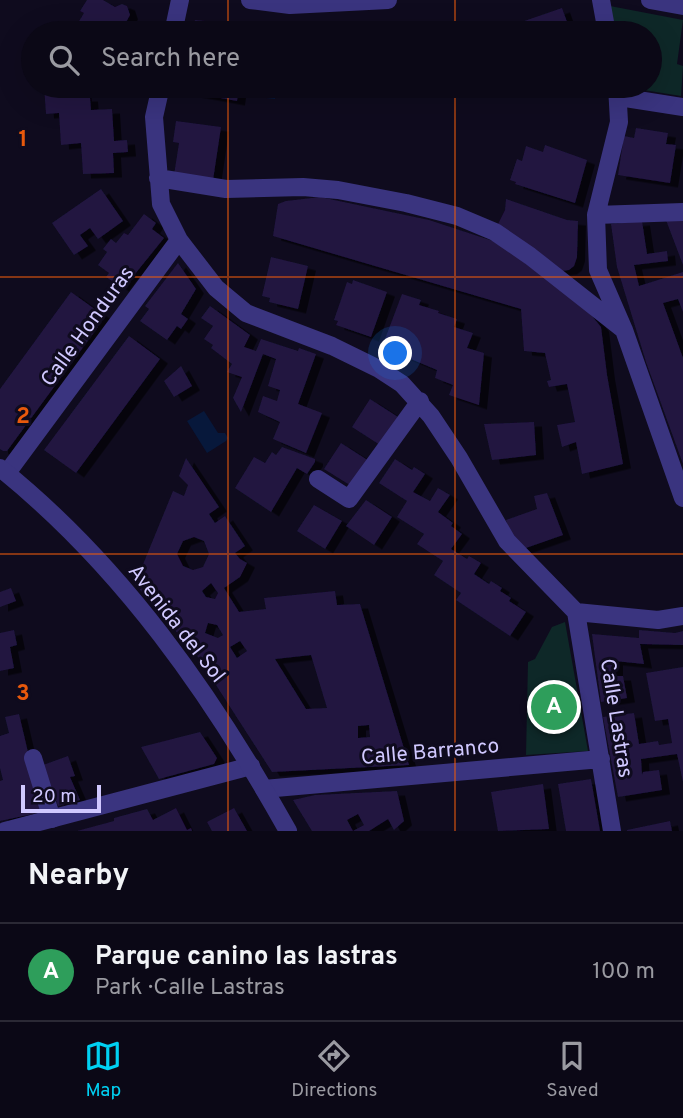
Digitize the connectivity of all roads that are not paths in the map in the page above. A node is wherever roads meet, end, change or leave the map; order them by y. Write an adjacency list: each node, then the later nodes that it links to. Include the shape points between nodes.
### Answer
1 (180, 0): 8 (street)
2 (250, 0): 6 (street)
3 (388, 0): 6 (street)
4 (601, 0): 9 (street)
5 (650, 0): 7 (street)
6 (290, 2)
7 (683, 6)
8 (176, 21)
9 (605, 21)
10 (158, 98): 14 (street, via 154,117)
11 (618, 98): 16 (street, via 619,122)
12 (646, 98): 13 (street)
13 (683, 107)
14 (158, 178): 17 (street, via 162,204); 18 (street, via 226,189 338,190 457,216 495,232)
15 (683, 212): 16 (street)
16 (596, 215): 18 (street, via 598,270)
17 (179, 240): 19 (street, via 216,288 246,313 379,369); 20 (street, Calle Honduras)
18 (624, 330): 22 (street)
19 (420, 401): 21 (street, via 349,499); 23 (street, via 507,541)
20 (4, 471): 27 (street, Avenida del Sol, via 122,584 190,671)
21 (318, 480)
22 (683, 498)
23 (576, 612): 24 (street, via 658,620); 26 (street, Calle Lastras)
24 (683, 616)
25 (33, 758): 29 (street)
26 (601, 759): 28 (street, Calle Barranco); 32 (street, Calle Lastras)
27 (251, 766): 28 (street, Avenida del Sol); 29 (street)
28 (264, 789): 31 (street, Avenida del Sol)
29 (52, 818): 30 (street)
30 (5, 831)
31 (288, 831)
32 (612, 831)

